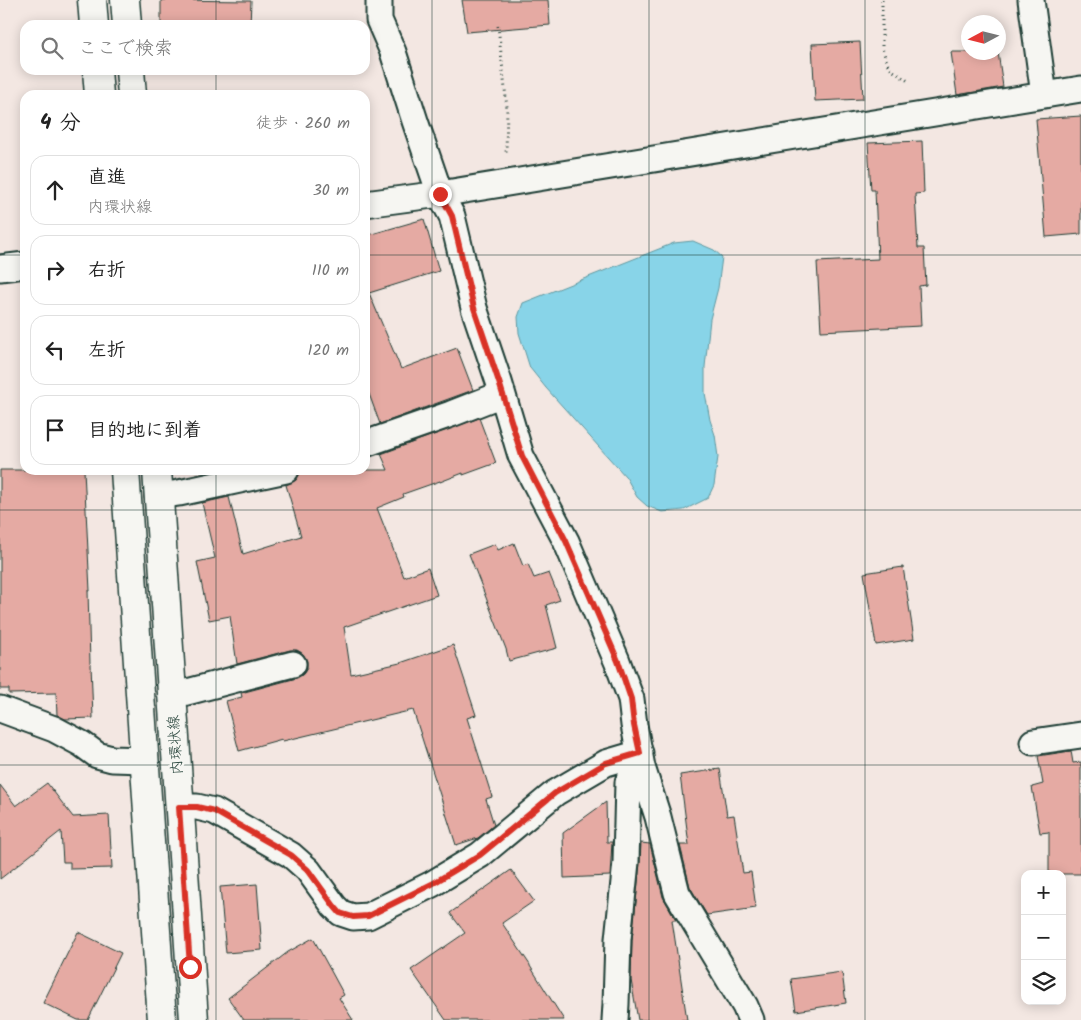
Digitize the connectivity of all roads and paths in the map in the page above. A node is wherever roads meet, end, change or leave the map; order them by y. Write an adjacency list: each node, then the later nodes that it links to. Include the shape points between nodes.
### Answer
1 (92, 0): 6 (street)
2 (125, 0): 7 (street)
3 (378, 0): 17 (street, via 379,20 393,52)
4 (882, 0): 11 (path, via 882,48 889,68)
5 (1031, 0): 15 (street)
6 (94, 20)
7 (127, 20)
8 (498, 26): 16 (path, via 507,107)
9 (97, 75): 13 (street)
10 (130, 75): 14 (street)
11 (908, 81)
12 (1081, 89): 15 (street)
13 (99, 90)
14 (132, 90)
15 (1044, 95): 16 (street)
16 (506, 183): 17 (street)
17 (440, 194): 18 (street); 21 (street, via 452,216 474,308)
18 (370, 203)
19 (20, 266): 20 (street)
20 (0, 268)
21 (502, 394): 22 (street); 32 (street, via 522,456 566,541 618,661 631,699)
22 (370, 442)
23 (125, 475): 31 (street)
24 (263, 475): 25 (street, via 179,493)
25 (158, 483): 27 (street, 内環状線)
26 (293, 664): 27 (street)
27 (172, 696): 33 (street, 内環状線)
28 (0, 709): 31 (street, via 54,729 97,755)
29 (1081, 735): 30 (street)
30 (1033, 742)
31 (144, 760): 34 (street)
32 (641, 760): 33 (street, via 606,763 555,793 480,855 432,884 368,916 353,917 340,913 308,870 291,855 214,811); 36 (street, via 628,782); 37 (street, via 678,893)
33 (179, 807): 35 (street, 内環状線)
34 (162, 1020)
35 (194, 1020)
36 (615, 1020)
37 (751, 1020)

